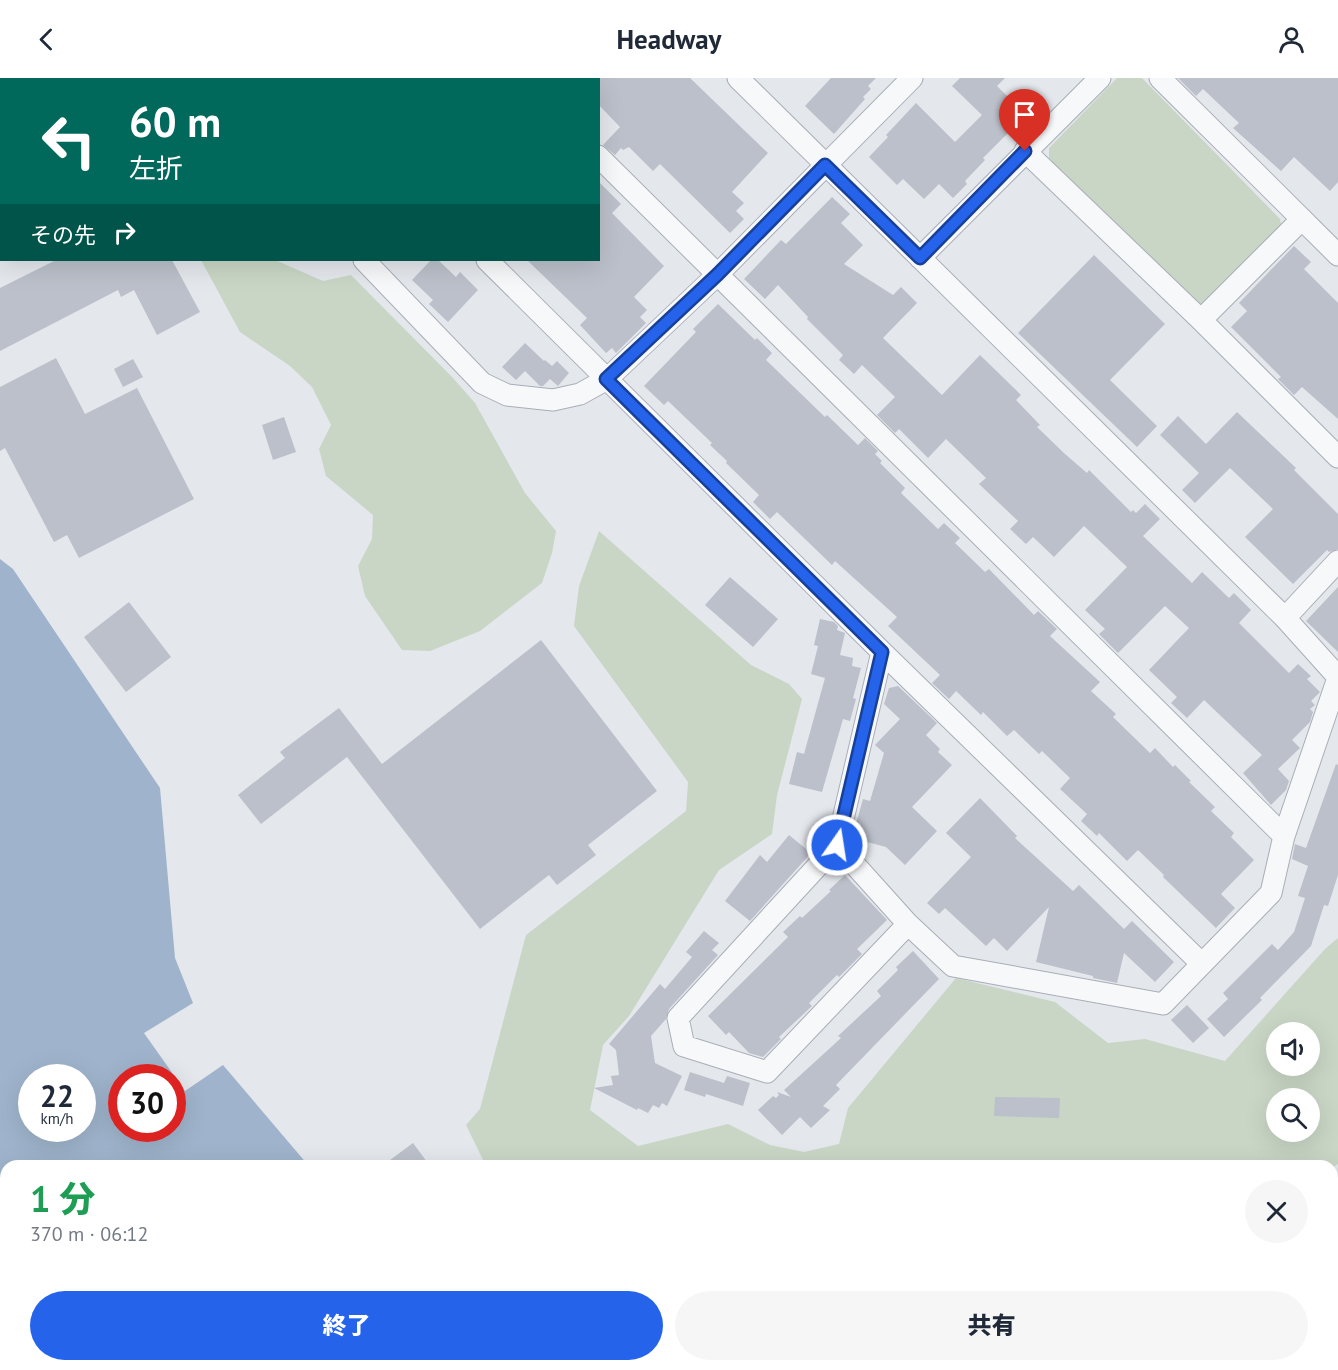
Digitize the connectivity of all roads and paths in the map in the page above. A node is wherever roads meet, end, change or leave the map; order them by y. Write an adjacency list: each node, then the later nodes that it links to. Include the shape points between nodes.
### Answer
1 (738, 78): 7 (street)
2 (1100, 78): 5 (street)
3 (1160, 78): 8 (street)
4 (906, 80): 7 (street)
5 (1025, 151): 10 (street); 14 (street)
6 (600, 158): 13 (street)
7 (825, 165): 10 (street); 13 (street)
8 (1302, 219): 9 (street); 14 (street)
9 (1338, 255)
10 (920, 258): 18 (street)
11 (365, 261): 15 (street, via 482,383 507,395 553,400 580,394)
12 (488, 261): 15 (street)
13 (718, 274): 15 (street); 21 (street)
14 (1201, 320): 16 (street)
15 (606, 379): 19 (street)
16 (1338, 457)
17 (1338, 561): 18 (street)
18 (1285, 618): 20 (street)
19 (882, 652): 22 (street); 24 (street)
20 (1338, 677): 21 (street)
21 (1284, 836): 24 (street, via 1271,892)
22 (837, 845): 23 (street); 23 (street, via 678,1018 684,1046 767,1072)
23 (908, 924): 24 (street, via 953,966 1163,1004)
24 (1203, 964)

